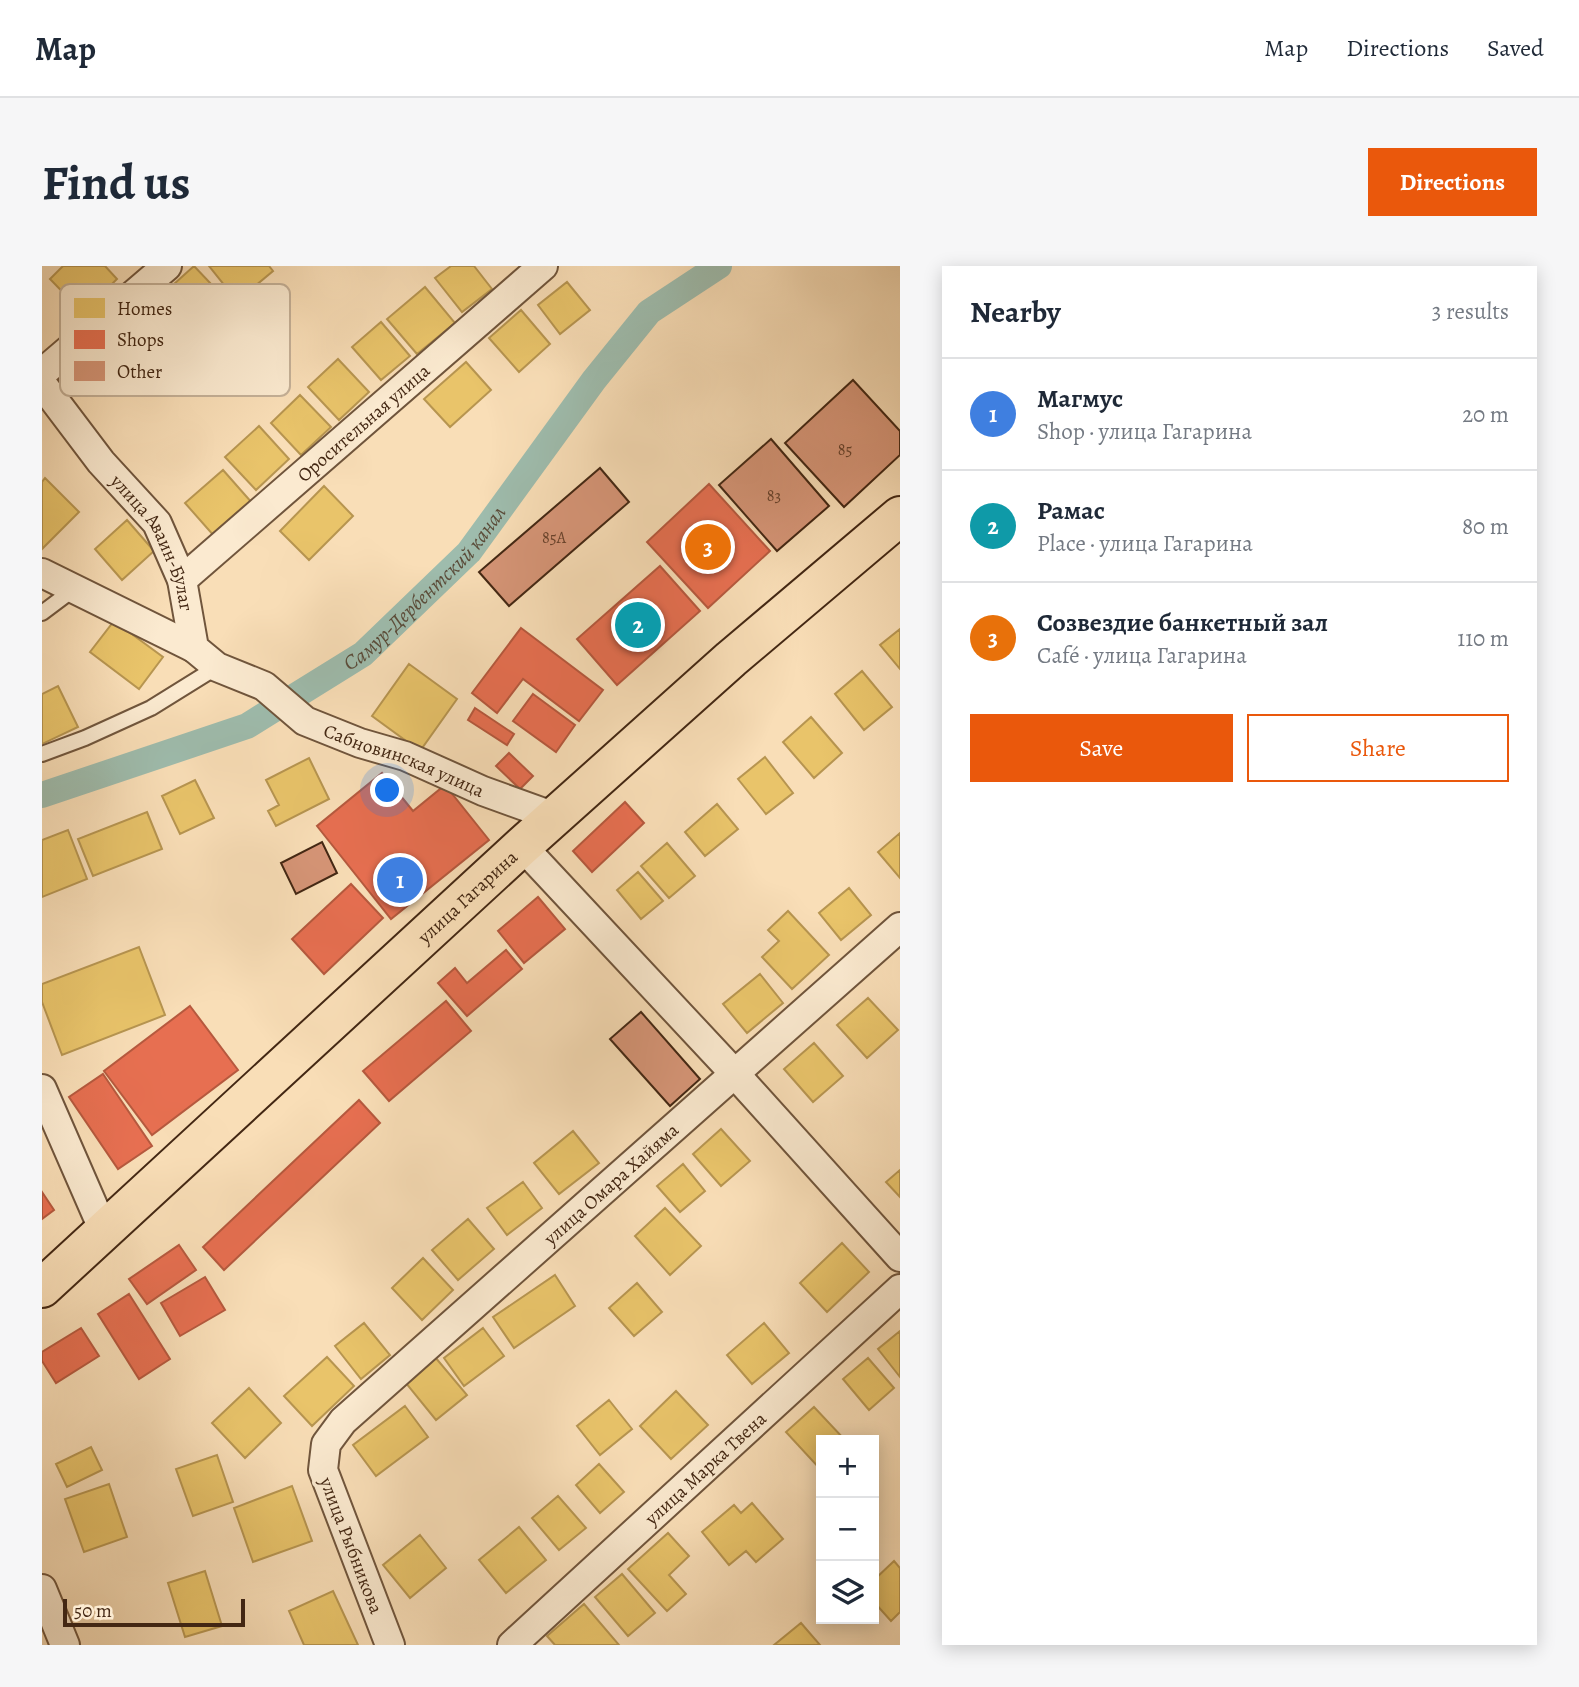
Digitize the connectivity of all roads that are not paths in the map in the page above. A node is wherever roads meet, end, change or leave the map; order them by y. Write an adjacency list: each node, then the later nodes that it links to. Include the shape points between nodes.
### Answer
1 (167, 266): 3 (street)
2 (543, 266): 9 (street, Оросительная улица)
3 (146, 284)
4 (60, 358): 5 (street)
5 (42, 373)
6 (42, 384): 9 (street, улица Аваин-Булаг, via 101,462 157,523)
7 (900, 516): 15 (main road, улица Гагарина)
8 (42, 573): 10 (street)
9 (181, 580): 12 (street, улица Аваин-Булаг)
10 (74, 589): 11 (lane); 12 (street)
11 (42, 613)
12 (194, 648): 13 (street)
13 (217, 667): 14 (lane, via 150,708); 15 (street, Сабновинская улица, via 264,686 306,721)
14 (42, 754)
15 (555, 817): 16 (main road, улица Гагарина)
16 (522, 846): 18 (street); 20 (main road, улица Гагарина)
17 (900, 927): 18 (street, улица Омара Хайяма)
18 (735, 1074): 21 (street); 24 (street, улица Омара Хайяма, via 343,1421)
19 (42, 1089): 20 (street)
20 (104, 1231): 22 (main road, улица Гагарина)
21 (900, 1257)
22 (42, 1288)
23 (900, 1289): 28 (street, улица Марка Твена)
24 (326, 1444): 27 (street, улица Рыбникова, via 323,1470)
25 (42, 1588): 26 (street)
26 (65, 1645)
27 (390, 1645)
28 (512, 1645)

